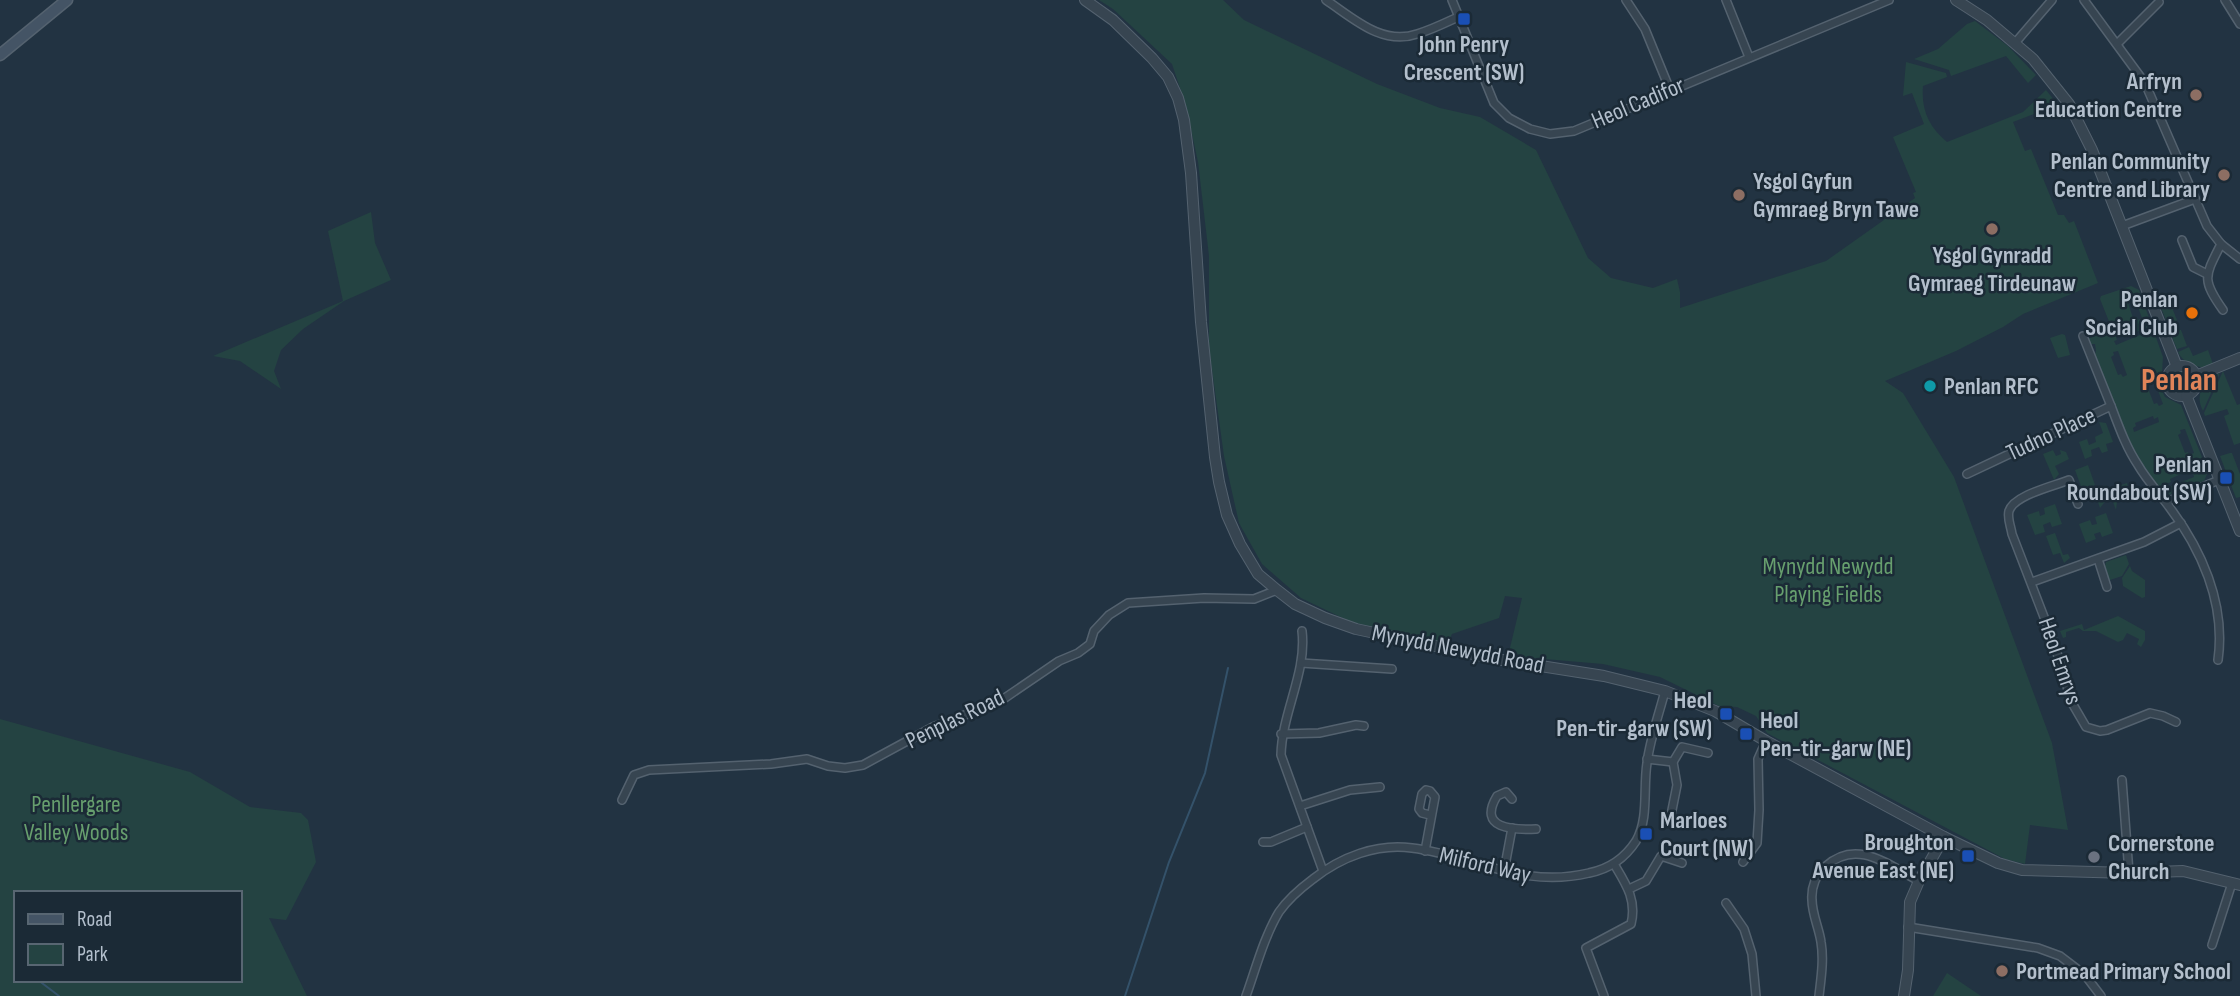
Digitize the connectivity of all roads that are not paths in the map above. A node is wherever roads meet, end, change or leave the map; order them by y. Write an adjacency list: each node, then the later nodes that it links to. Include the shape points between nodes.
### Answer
1 (68, 0): 17 (main road)
2 (1326, 0): 13 (street, via 1366,29 1385,36 1414,36)
3 (1452, 0): 13 (street, Heol Cadifor)
4 (1626, 0): 19 (street, via 1645,29)
5 (1726, 0): 18 (street)
6 (1889, 0): 18 (street, Heol Cadifor)
7 (1956, 0): 15 (street)
8 (2052, 0): 15 (street)
9 (2225, 0): 14 (street)
10 (2087, 1): 16 (street)
11 (1090, 2): 44 (street, Mynydd Newydd Road, via 1152,58 1178,98 1191,173 1219,482 1240,544 1258,574)
12 (2159, 2): 16 (street)
13 (1458, 17): 19 (street, Heol Cadifor, via 1494,103 1530,129 1550,134 1574,131)
14 (2240, 24)
15 (2015, 43): 21 (street, via 2069,104)
16 (2117, 44): 20 (street, via 2145,83)
17 (0, 54)
18 (1749, 57): 19 (street, Heol Cadifor)
19 (1670, 90)
20 (2195, 199): 21 (street); 23 (street)
21 (2122, 226): 31 (street)
22 (2182, 240): 24 (street)
23 (2221, 244): 26 (street); 27 (street)
24 (2186, 250): 25 (street); 27 (street, via 2193,267)
25 (2178, 253)
26 (2240, 259)
27 (2207, 274): 28 (street, via 2208,286)
28 (2223, 310)
29 (2083, 336): 34 (street)
30 (2240, 358): 32 (street)
31 (2177, 367): 32 (street, via 2186,367); 33 (street, via 2169,373 2167,383 2175,394)
32 (2196, 376): 33 (street, via 2195,389)
33 (2186, 395): 36 (street)
34 (2111, 406): 35 (street, Tudno Place); 37 (street, Tudno Place, via 2131,454)
35 (1967, 474)
36 (2219, 480): 37 (street); 40 (street)
37 (2166, 502): 39 (street, Tudno Place)
38 (2078, 504): 42 (street, Heol Emrys, via 2069,480 2019,499 2009,509 2012,534)
39 (2181, 523): 41 (street); 46 (street, Tudno Place, via 2208,576 2218,618)
40 (2240, 531)
41 (2098, 559): 42 (street); 43 (street)
42 (2032, 582): 50 (street, Heol Emrys, via 2072,703 2086,727 2107,730 2150,713)
43 (2107, 587)
44 (1277, 590): 49 (street, Mynydd Newydd Road, via 1295,604 1356,629); 60 (street, Penplas Road, via 1254,599 1128,603 1094,631 1090,644 999,702 933,727 863,765 836,767 807,759 649,770 634,775)
45 (1303, 631): 47 (street)
46 (2218, 660)
47 (1301, 663): 48 (street); 52 (street)
48 (1392, 669)
49 (1665, 691): 53 (street, Mynydd Newydd Road, via 1715,711); 55 (street)
50 (2176, 722)
51 (1364, 726): 52 (street)
52 (1281, 734): 61 (street, via 1281,755)
53 (1766, 741): 67 (street, Mynydd Newydd Road); 70 (street, via 1758,759 1757,843)
54 (1708, 753): 56 (street, via 1682,747)
55 (1647, 759): 56 (street); 72 (street, via 1641,831 1627,854)
56 (1673, 762): 63 (street, via 1678,785)
57 (2122, 780): 75 (street)
58 (1380, 787): 61 (street, via 1350,790)
59 (1512, 799): 65 (street, via 1506,792 1499,794 1492,814 1498,825)
60 (622, 800)
61 (1300, 806): 64 (street)
62 (1430, 815): 69 (street)
63 (1670, 820)
64 (1307, 827): 68 (street); 73 (street)
65 (1512, 828): 66 (street); 74 (street)
66 (1536, 829)
67 (1944, 837): 75 (street, Mynydd Newydd Road, via 2022,870); 76 (street)
68 (1263, 842)
69 (1425, 851): 73 (street, Milford Way, via 1369,850); 74 (street, Milford Way)
70 (1743, 862)
71 (1682, 863): 78 (street, via 1661,856 1646,881)
72 (1614, 864): 74 (street, Milford Way, via 1563,879); 78 (street)
73 (1323, 871): 82 (street, Milford Way, via 1280,911)
74 (1504, 871)
75 (2129, 873): 77 (street, Mynydd Newydd Road, via 2183,871)
76 (1919, 881): 80 (street, via 1910,902); 85 (street, via 1870,855 1853,853 1832,860 1819,872 1812,900 1823,963)
77 (2236, 884): 81 (street)
78 (1629, 889): 83 (street, via 1634,911 1630,924 1586,948)
79 (1726, 903): 84 (street, via 1744,929)
80 (1908, 927): 86 (street); 87 (street, via 2038,948 2060,956 2085,975)
81 (2212, 945)
82 (1246, 996)
83 (1604, 996)
84 (1756, 996)
85 (1819, 996)
86 (1904, 996)
87 (2101, 996)

